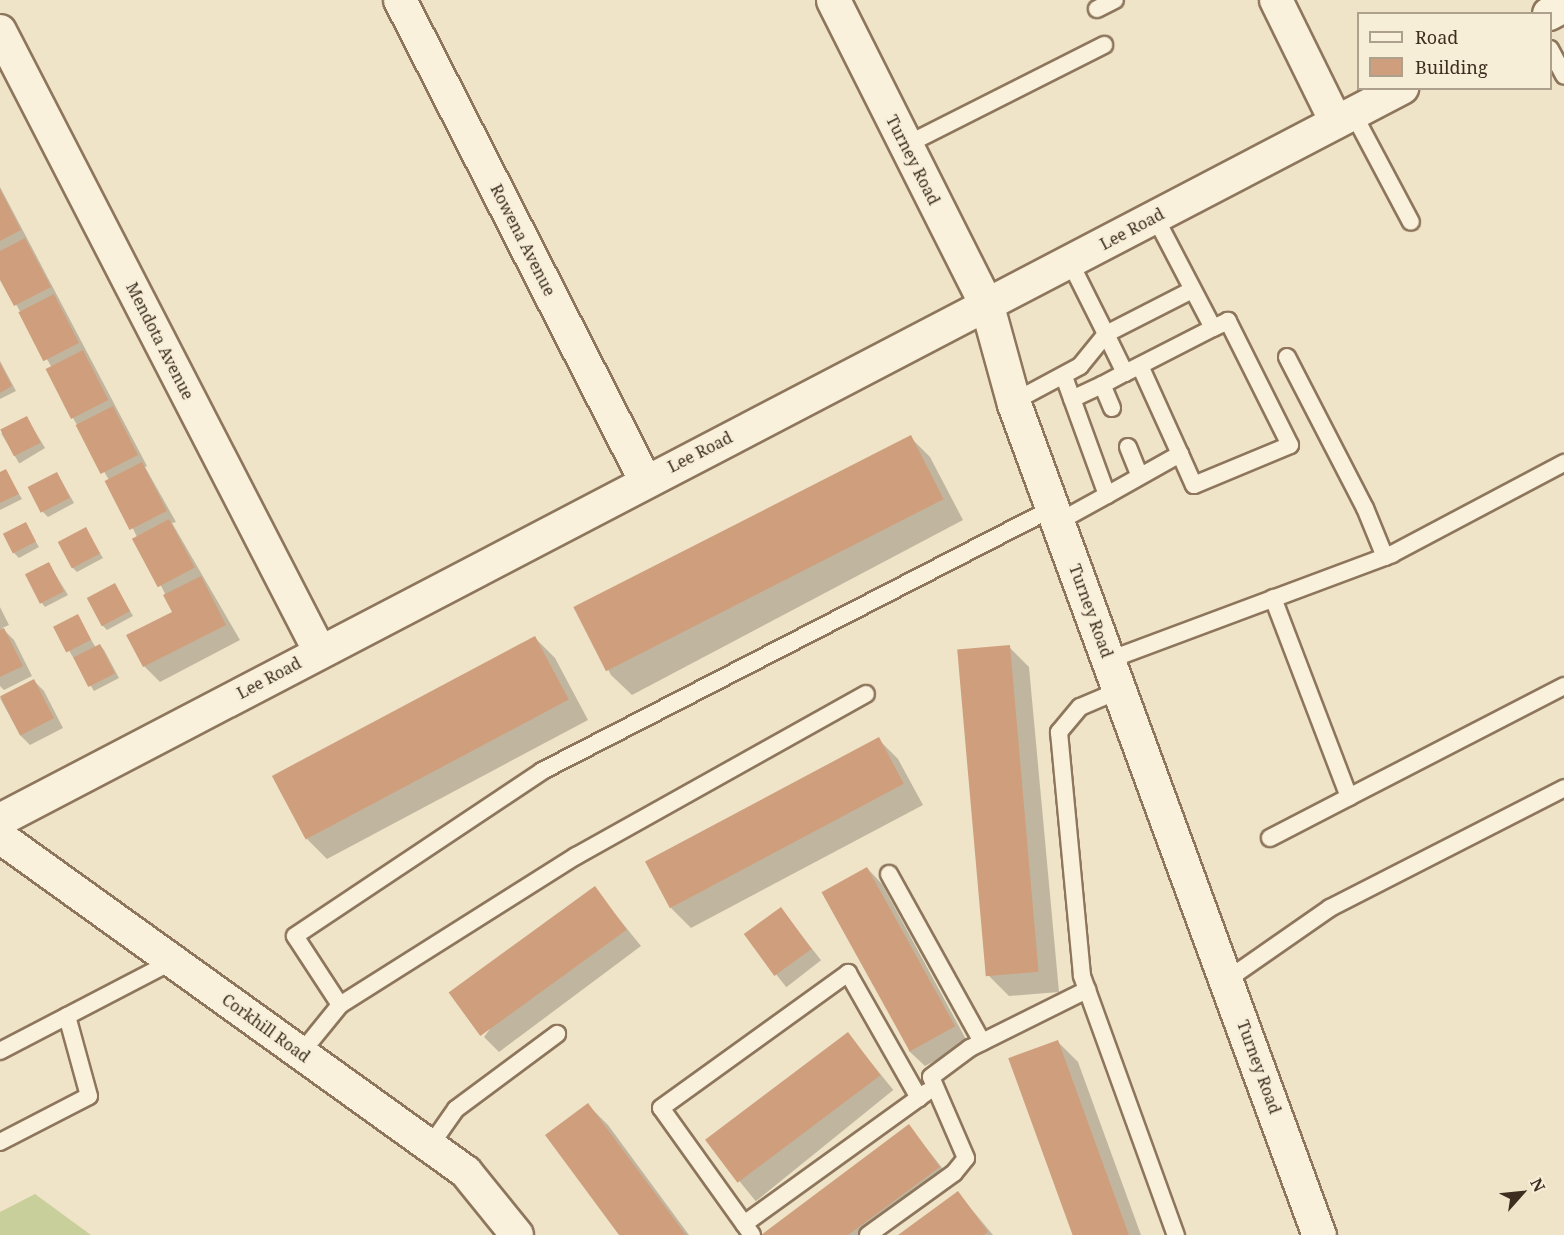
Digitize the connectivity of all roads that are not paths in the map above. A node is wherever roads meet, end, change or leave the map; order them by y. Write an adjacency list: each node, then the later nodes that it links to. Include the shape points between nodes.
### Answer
1 (400, 0): 31 (street, Rowena Avenue)
2 (833, 0): 12 (street, Turney Road)
3 (1115, 0): 5 (lane)
4 (1276, 0): 11 (street)
5 (1097, 9)
6 (0, 31): 36 (street, Mendota Avenue)
7 (1104, 45): 12 (lane)
8 (1552, 51): 9 (lane)
9 (1564, 75)
10 (1398, 90): 11 (street, Lee Road)
11 (1345, 118): 13 (street, Lee Road); 14 (lane)
12 (906, 145): 17 (street, Turney Road)
13 (1155, 217): 15 (street, Lee Road); 16 (lane)
14 (1411, 222)
15 (1070, 262): 17 (street, Lee Road); 19 (lane)
16 (1192, 290): 18 (lane); 19 (lane)
17 (987, 306): 25 (street, Turney Road); 31 (street, Lee Road)
18 (1213, 328): 21 (lane); 28 (lane, via 1228,321 1290,445 1194,485)
19 (1106, 334): 21 (lane); 22 (lane, via 1080,366)
20 (1287, 357): 34 (lane, via 1365,508)
21 (1132, 370): 23 (lane); 28 (lane)
22 (1064, 377): 24 (lane); 25 (lane)
23 (1102, 385): 24 (lane); 26 (lane)
24 (1072, 399): 32 (lane)
25 (1013, 402): 33 (street, Turney Road)
26 (1112, 408)
27 (1128, 447): 30 (lane)
28 (1180, 454): 30 (lane)
29 (1564, 463): 34 (lane)
30 (1140, 476): 32 (lane)
31 (645, 480): 36 (street, Lee Road)
32 (1107, 495): 33 (lane)
33 (1055, 515): 37 (street, Turney Road); 50 (lane, via 542,771 295,936)
34 (1384, 557): 35 (lane)
35 (1273, 598): 37 (lane); 42 (lane)
36 (320, 652): 43 (street, Lee Road)
37 (1109, 660): 39 (street, Turney Road)
38 (1564, 686): 42 (lane)
39 (1120, 690): 48 (street, Turney Road); 49 (lane, via 1080,707 1059,732 1082,976)
40 (866, 694): 50 (lane, via 576,856)
41 (1564, 788): 48 (lane, via 1330,908)
42 (1350, 797): 45 (lane)
43 (0, 820)
44 (0, 837): 47 (street, Corkhill Road)
45 (1270, 838)
46 (889, 874): 53 (lane)
47 (173, 961): 51 (lane); 55 (street, Corkhill Road)
48 (1228, 980): 64 (street, Turney Road)
49 (1087, 990): 53 (lane); 63 (lane)
50 (340, 1005): 55 (lane)
51 (67, 1016): 54 (lane); 58 (lane, via 89,1096)
52 (557, 1034): 59 (lane, via 456,1109)
53 (982, 1042): 56 (lane, via 931,1077)
54 (0, 1051)
55 (301, 1053): 59 (street, Corkhill Road)
56 (935, 1086): 57 (lane); 62 (lane, via 966,1158 954,1173)
57 (919, 1098): 60 (lane); 60 (lane, via 848,973 661,1108)
58 (0, 1142)
59 (430, 1146): 61 (street, Corkhill Road, via 466,1172)
60 (748, 1229)
61 (517, 1235)
62 (868, 1235)
63 (1176, 1235)
64 (1319, 1235)

